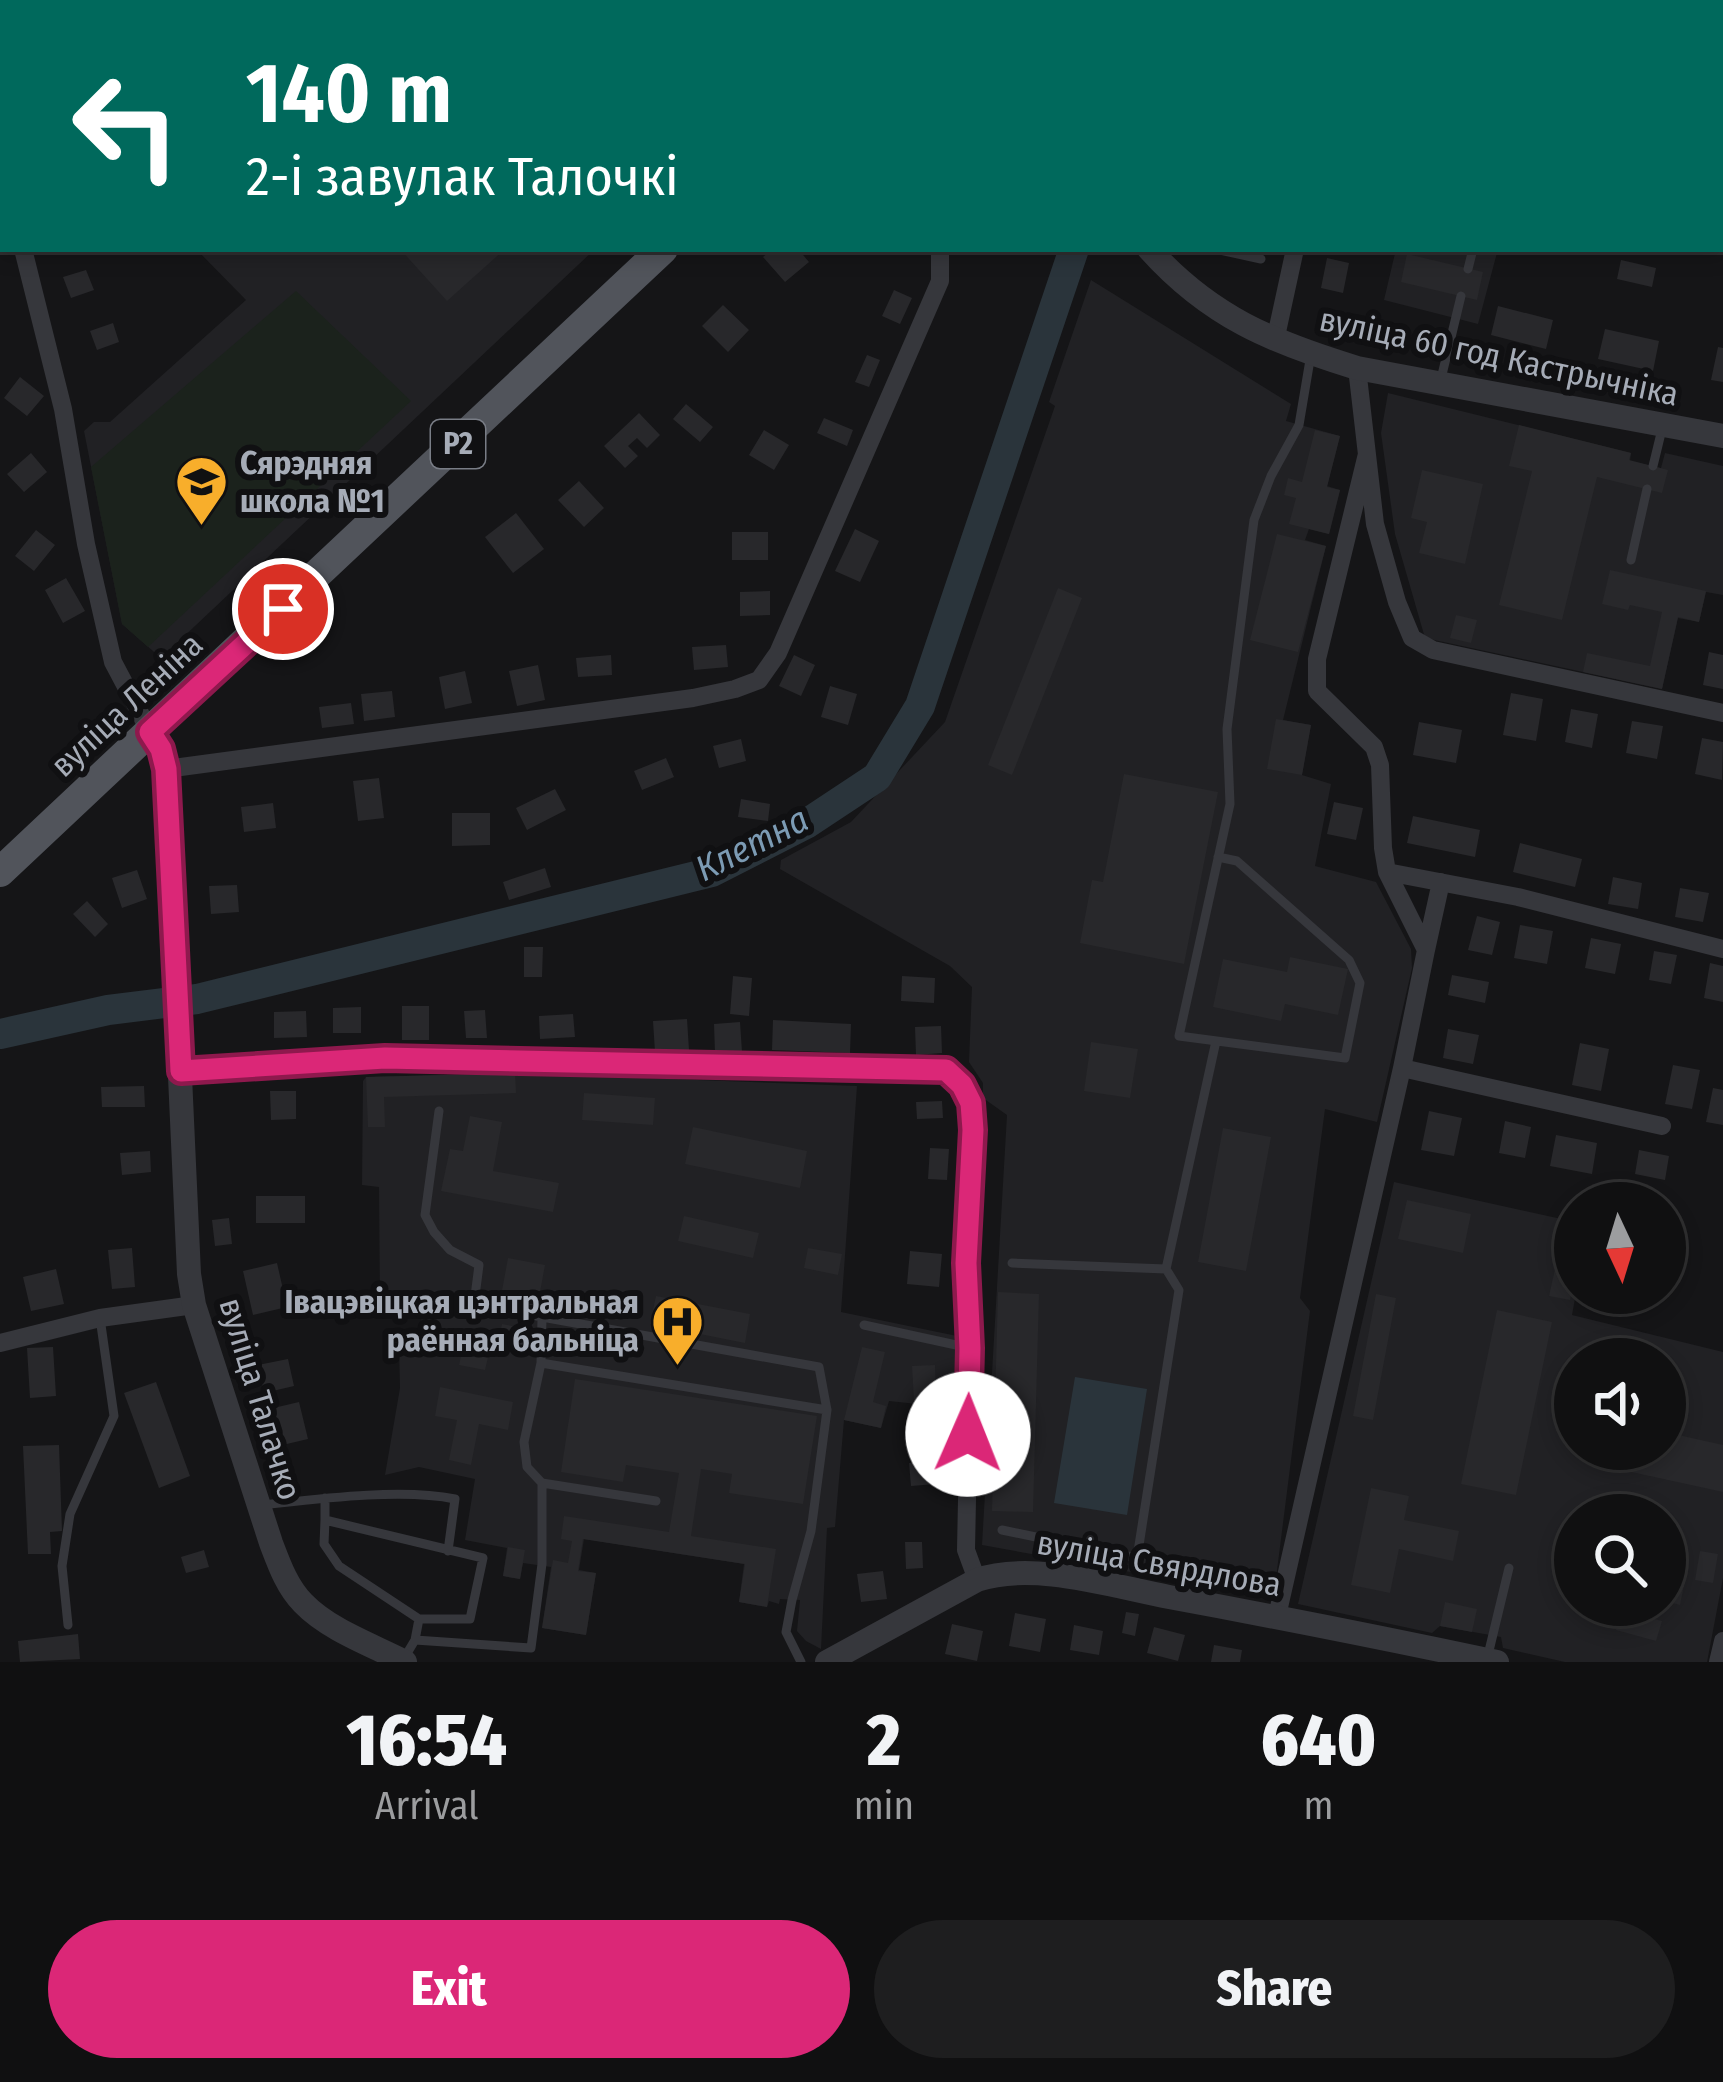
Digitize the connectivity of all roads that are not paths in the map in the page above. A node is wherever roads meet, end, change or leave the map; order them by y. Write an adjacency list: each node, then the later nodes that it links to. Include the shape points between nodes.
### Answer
1 (24, 252): 22 (street, via 113,662)
2 (660, 252): 22 (main road, вуліца Леніна / Р2)
3 (940, 252): 23 (street, via 940,281 759,680 693,698)
4 (1152, 252): 11 (street, вуліца 60 год Кастрычніка, via 1177,281)
5 (1229, 252): 8 (lane)
6 (1294, 252): 11 (street)
7 (1472, 252): 9 (lane)
8 (1262, 259)
9 (1468, 268)
10 (1461, 296): 14 (lane)
11 (1274, 341): 12 (street, вуліца 60 год Кастрычніка)
12 (1311, 354): 13 (street, вуліца 60 год Кастрычніка); 24 (lane, via 1299,425 1254,520 1226,729 1230,803)
13 (1358, 368): 14 (street, вуліца 60 год Кастрычніка); 17 (street)
14 (1441, 383): 15 (street, вуліца 60 год Кастрычніка)
15 (1663, 425): 16 (street, вуліца 60 год Кастрычніка); 18 (lane)
16 (1723, 436)
17 (1367, 454): 21 (street, via 1376,524 1412,638 1432,650); 26 (street, via 1317,659 1317,691 1374,747)
18 (1653, 466)
19 (1647, 490): 20 (lane)
20 (1630, 560)
21 (1723, 713)
22 (150, 732): 23 (street, вуліца Талачко); 25 (main road, вуліца Леніна / Р2)
23 (166, 769): 32 (street, вуліца Талачко)
24 (1218, 857): 30 (lane, via 1179,1036); 30 (lane, via 1237,861 1349,960 1360,982 1345,1058)
25 (3, 869)
26 (1387, 872): 27 (street); 29 (street)
27 (1441, 882): 28 (street); 29 (street)
28 (1723, 949)
29 (1426, 950): 31 (street)
30 (1216, 1041): 36 (lane)
31 (1402, 1068): 34 (street); 54 (street)
32 (181, 1071): 37 (street, вуліца Талачко); 42 (street, via 385,1058 946,1070 971,1103)
33 (439, 1111): 39 (lane, via 425,1215 450,1250 479,1265 474,1304)
34 (1662, 1126)
35 (1012, 1263): 36 (lane)
36 (1166, 1268): 50 (lane, via 1179,1290 1137,1558)
37 (192, 1305): 38 (street); 48 (street, вуліца Талачко)
38 (102, 1317): 41 (street); 56 (lane, via 113,1416 70,1514 62,1566)
39 (542, 1317): 43 (lane); 44 (lane, via 819,1367)
40 (864, 1325): 42 (lane)
41 (0, 1343)
42 (970, 1348): 53 (street, via 966,1550)
43 (541, 1363): 44 (lane); 45 (lane, via 524,1442 527,1467)
44 (826, 1410): 60 (lane, via 811,1531 786,1632)
45 (542, 1483): 47 (lane); 58 (lane, via 531,1648)
46 (325, 1498): 48 (lane); 49 (lane); 51 (lane, via 455,1499)
47 (656, 1501)
48 (259, 1506): 58 (street, вуліца Талачко, via 302,1603)
49 (325, 1520): 51 (lane); 55 (lane, via 324,1544 339,1566)
50 (1002, 1531)
51 (448, 1551): 55 (lane, via 483,1558 470,1619)
52 (1509, 1568): 59 (lane)
53 (977, 1580): 54 (street, вуліца Свярдлова, via 1047,1575); 61 (street, вуліца Свярдлова)
54 (1276, 1616): 59 (street, вуліца Свярдлова)
55 (419, 1619): 58 (lane)
56 (68, 1625)
57 (1723, 1641): 62 (street)
58 (408, 1654)
59 (1492, 1661)
60 (801, 1662)
61 (827, 1662)
62 (1718, 1662)

